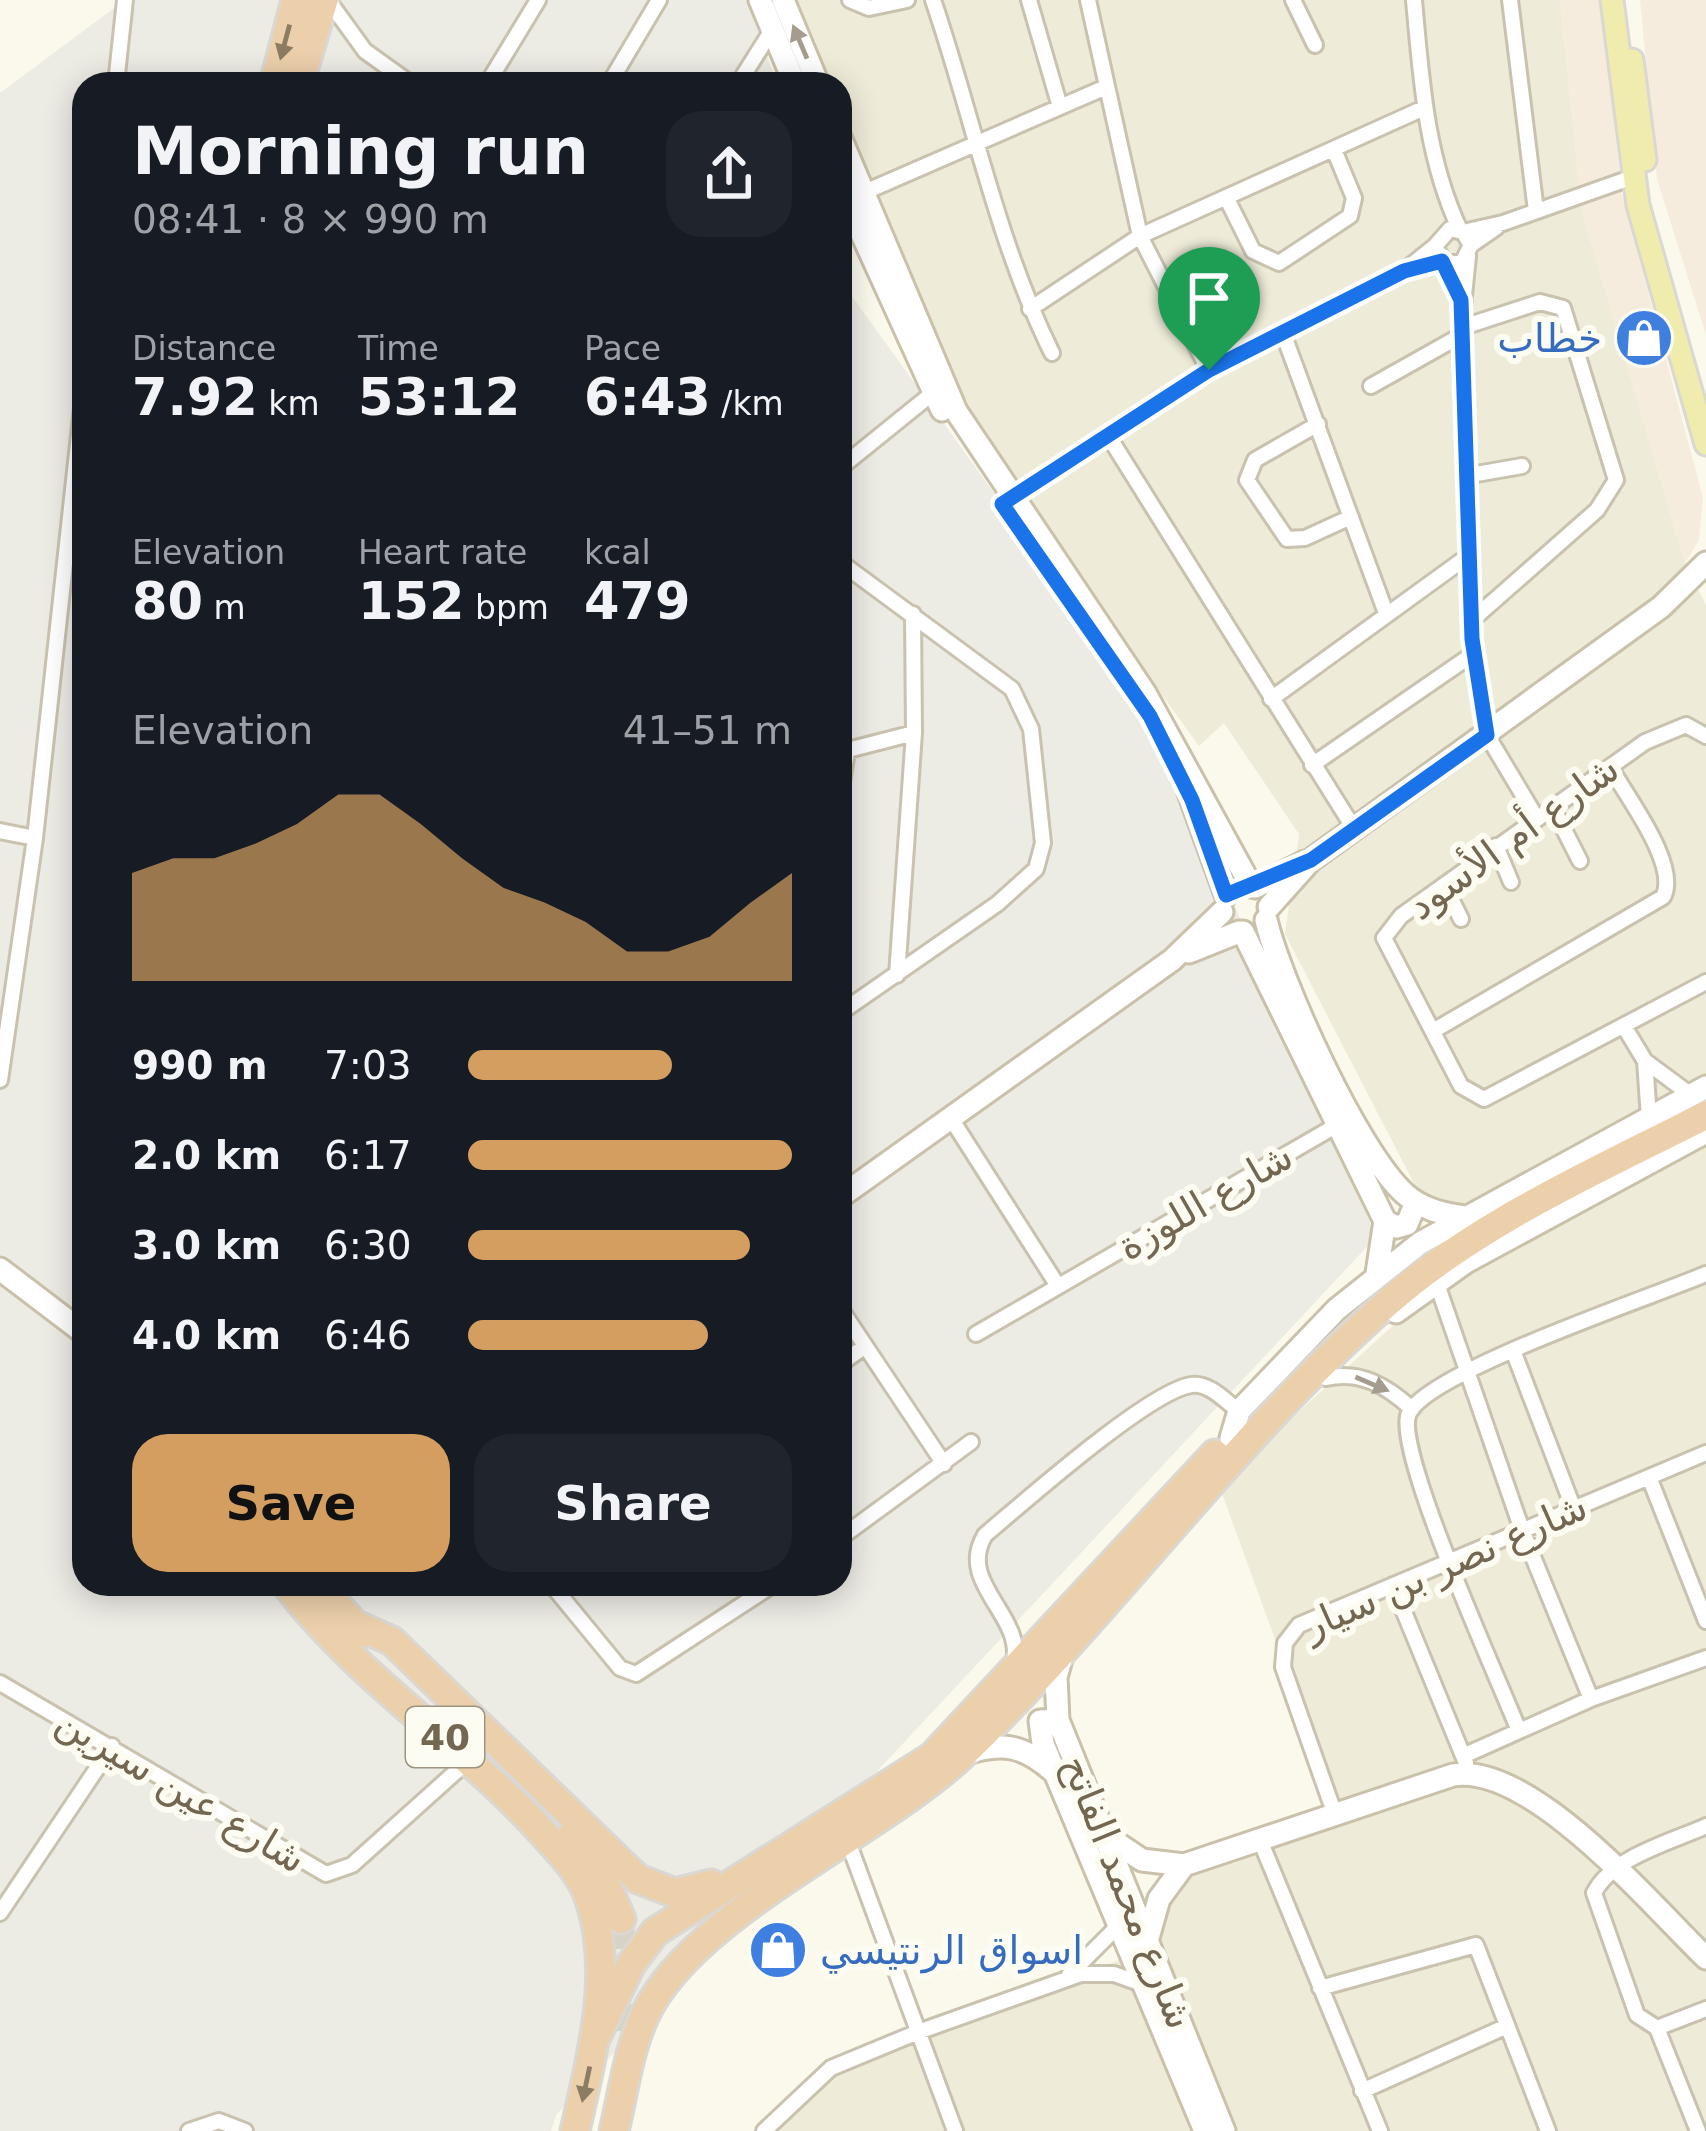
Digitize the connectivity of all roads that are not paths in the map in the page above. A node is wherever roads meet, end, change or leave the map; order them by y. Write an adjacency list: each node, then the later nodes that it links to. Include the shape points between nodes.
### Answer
1 (125, 0): 20 (street)
2 (296, 0): 21 (highway, one-way to 21)
3 (326, 0): 22 (highway); 23 (street, via 365,51)
4 (538, 0): 24 (street)
5 (659, 0): 25 (street)
6 (760, 0): 18 (street)
7 (783, 0): 28 (street, one-way to 7)
8 (850, 0): 9 (street, via 869,8)
9 (908, 0)
10 (933, 0): 32 (street)
11 (1029, 0): 30 (street)
12 (1088, 0): 29 (street)
13 (1293, 0): 19 (street)
14 (1414, 0): 31 (street)
15 (1510, 0): 39 (street)
16 (1612, 0): 34 (main road)
17 (1627, 0): 53 (main road, via 1654,210)
18 (772, 30): 26 (street); 27 (street)
19 (1316, 45)
20 (117, 72)
21 (277, 72)
22 (302, 72)
23 (394, 72)
24 (494, 72)
25 (616, 72)
26 (746, 72)
27 (790, 72)
28 (813, 72)
29 (1106, 87): 30 (street); 40 (street)
30 (1060, 107): 32 (street)
31 (1424, 108): 33 (street); 38 (street)
32 (979, 143): 35 (street); 46 (street)
33 (1335, 152): 37 (street); 37 (street, via 1354,198 1350,216 1279,263 1253,250)
34 (1633, 177): 39 (street); 56 (main road)
35 (852, 192)
36 (852, 197): 52 (street)
37 (1226, 197): 40 (street)
38 (1444, 197): 41 (street); 42 (street)
39 (1536, 211): 42 (street)
40 (1140, 236): 46 (street); 50 (street)
41 (1438, 239): 42 (street); 43 (street); 44 (street)
42 (1465, 241): 43 (street, via 1453,265); 45 (street)
43 (1443, 262): 44 (street); 45 (street)
44 (1404, 271): 48 (street)
45 (1461, 300): 47 (street)
46 (1030, 309): 49 (street)
47 (1460, 332): 51 (street); 59 (street); 70 (street, via 1540,302 1563,308 1616,480 1598,510)
48 (1283, 333): 50 (street); 54 (street)
49 (1052, 353)
50 (1209, 370): 55 (street)
51 (1371, 386)
52 (938, 389): 57 (street); 61 (street)
53 (1706, 392)
54 (1318, 424): 62 (street); 62 (street, via 1256,460 1247,480 1287,539)
55 (1109, 437): 61 (street); 72 (street)
56 (1706, 444)
57 (852, 458)
58 (1522, 466): 59 (street)
59 (1465, 476): 63 (street)
60 (72, 499): 83 (street)
61 (1006, 501): 89 (street, via 1145,693); 90 (street, via 1150,716 1192,800)
62 (1351, 517): 68 (street)
63 (1468, 556): 68 (street); 70 (street)
64 (1706, 563): 67 (street)
65 (852, 571): 69 (street)
66 (1706, 590): 67 (street)
67 (1670, 600): 74 (street)
68 (1386, 613): 72 (street)
69 (913, 614): 73 (street); 95 (street, via 995,674 1022,705 1043,843 1027,879)
70 (1472, 621): 71 (street)
71 (1473, 653): 74 (street); 77 (street)
72 (1270, 699): 77 (street)
73 (914, 733): 76 (street); 95 (street)
74 (1487, 735): 80 (street); 81 (street)
75 (1706, 736): 78 (street, شارع أم الأسود, via 1676,726)
76 (852, 750)
77 (1312, 765): 81 (street)
78 (1610, 767): 79 (street, شارع أم الأسود); 100 (street, via 1664,861 1670,882 1663,897)
79 (1552, 806): 80 (street, شارع أم الأسود); 86 (street)
80 (1536, 817): 84 (street, شارع أم الأسود)
81 (1353, 827): 85 (street)
82 (0, 831): 83 (street)
83 (35, 838): 98 (street)
84 (1496, 846): 87 (street); 88 (street, شارع أم الأسود)
85 (1311, 860): 89 (street); 91 (street)
86 (1580, 861)
87 (1511, 883)
88 (1444, 885): 92 (street); 100 (street, شارع أم الأسود, via 1384,938)
89 (1253, 886): 90 (street); 91 (street)
90 (1224, 904): 93 (street); 94 (street)
91 (1268, 913): 93 (street, via 1257,930); 106 (street, via 1298,1010)
92 (1461, 920)
93 (1241, 932): 94 (street); 106 (street)
94 (1172, 959): 105 (street)
95 (897, 975): 97 (street)
96 (1706, 982): 99 (street, شارع أم الأسود)
97 (852, 1005)
98 (4, 1022): 102 (street)
99 (1625, 1028): 100 (street, شارع أم الأسود, via 1484,1099 1461,1086); 101 (street)
100 (1433, 1031)
101 (1645, 1061): 103 (street); 104 (street)
102 (0, 1080)
103 (1702, 1099): 104 (street); 126 (highway, via 1418,1262); 127 (highway, via 1418,1278)
104 (1649, 1118): 110 (street)
105 (952, 1120): 108 (street); 116 (street)
106 (1346, 1120): 109 (street); 111 (street); 116 (street, شارع اللوزة)
107 (1706, 1132): 115 (street)
108 (852, 1189)
109 (1416, 1202): 110 (street); 111 (street, via 1407,1224)
110 (1465, 1216): 113 (street)
111 (1385, 1221): 113 (street)
112 (0, 1269): 117 (street)
113 (1377, 1274): 126 (street)
114 (1706, 1274): 121 (street)
115 (1436, 1281): 123 (street); 124 (street)
116 (1058, 1286): 119 (street, شارع اللوزة)
117 (72, 1325)
118 (852, 1328): 120 (street)
119 (976, 1334)
120 (864, 1347): 122 (street); 130 (street)
121 (1514, 1353): 123 (street); 132 (street)
122 (852, 1356)
123 (1468, 1370): 125 (street, via 1430,1389); 134 (street)
124 (1326, 1378): 125 (street, one-way to 125, via 1371,1381); 127 (street)
125 (1412, 1409): 135 (street, via 1408,1454)
126 (1235, 1425): 143 (highway); 143 (street, via 1209,1388 1185,1387 1068,1464 985,1535 978,1572)
127 (1265, 1426): 144 (highway)
128 (971, 1442): 130 (street)
129 (1706, 1453): 131 (street, شارع نصر بن سيار)
130 (944, 1464): 133 (street)
131 (1649, 1477): 132 (street, شارع نصر بن سيار); 141 (street)
132 (1573, 1508): 134 (street, شارع نصر بن سيار)
133 (852, 1529)
134 (1522, 1530): 135 (street, شارع نصر بن سيار); 147 (street)
135 (1452, 1560): 136 (street, شارع نصر بن سيار); 149 (street)
136 (1394, 1585): 153 (street); 155 (street, شارع نصر بن سيار, via 1299,1624 1285,1643 1283,1667)
137 (296, 1596): 152 (highway, 40)
138 (328, 1596): 142 (highway, 40)
139 (560, 1596): 140 (street, via 620,1668 636,1674)
140 (756, 1596)
141 (1706, 1621)
142 (352, 1622): 160 (highway, via 392,1641); 167 (highway, 40, via 568,1830)
143 (1023, 1642): 163 (highway, via 1007,1676 932,1757)
144 (1064, 1649): 148 (street, شارع محمد الفاتح); 151 (highway)
145 (1706, 1658): 147 (street)
146 (0, 1683): 150 (street, شارع عين سيرين)
147 (1591, 1699): 149 (street)
148 (1058, 1720): 154 (street, via 1046,1717 1039,1728); 157 (street, شارع محمد الفاتح)
149 (1519, 1731): 153 (street)
150 (112, 1747): 152 (street, شارع عين سيرين, via 326,1874 352,1865); 166 (street)
151 (962, 1755): 154 (street, شارع محمد الفاتح, via 1010,1745); 158 (highway)
152 (470, 1759): 164 (highway, 40, via 566,1860)
153 (1467, 1764): 155 (street); 162 (street, via 1527,1794)
154 (1055, 1774): 169 (street, شارع محمد الفاتح)
155 (1334, 1812): 159 (street)
156 (1706, 1826): 162 (street)
157 (1109, 1838): 161 (street, via 1142,1860); 170 (street, شارع محمد الفاتح)
158 (847, 1839): 168 (highway); 181 (street)
159 (1260, 1840): 161 (street); 177 (street)
160 (623, 1865): 164 (highway, via 637,1917 630,1932 614,1933); 165 (highway)
161 (1184, 1865): 170 (street, via 1159,1899)
162 (1615, 1870): 171 (street); 180 (street, via 1598,1886 1596,1904 1637,2015)
163 (727, 1886): 165 (highway); 168 (highway, via 705,1919)
164 (591, 1900): 182 (highway, 40)
165 (679, 1902): 172 (highway); 173 (highway)
166 (0, 1913)
167 (621, 1919)
168 (728, 1924): 172 (highway)
169 (1119, 1924): 174 (street); 176 (street, شارع محمد الفاتح)
170 (1148, 1939): 192 (street, شارع محمد الفاتح)
171 (1706, 1958)
172 (688, 1961): 175 (highway)
173 (631, 1964): 175 (highway, via 646,1955 659,1959); 182 (highway, 40)
174 (1065, 1978): 176 (street, via 1097,1973); 181 (street)
175 (663, 1985): 188 (highway, via 639,2031)
176 (1145, 1985): 191 (street, شارع محمد الفاتح)
177 (1320, 1988): 179 (street, via 1475,1945); 183 (street)
178 (1706, 2009): 180 (street)
179 (1507, 2026): 183 (street); 194 (street)
180 (1657, 2028): 195 (street)
181 (918, 2032): 189 (street, via 831,2068); 190 (street)
182 (608, 2034): 186 (highway, 40, one-way to 186); 187 (highway, 40)
183 (1362, 2091): 193 (street)
184 (189, 2131): 185 (street, via 219,2121)
185 (245, 2131)
186 (575, 2131)
187 (599, 2131)
188 (614, 2131)
189 (764, 2131)
190 (955, 2131)
191 (1205, 2131)
192 (1224, 2131)
193 (1380, 2131)
194 (1548, 2131)
195 (1697, 2131)

